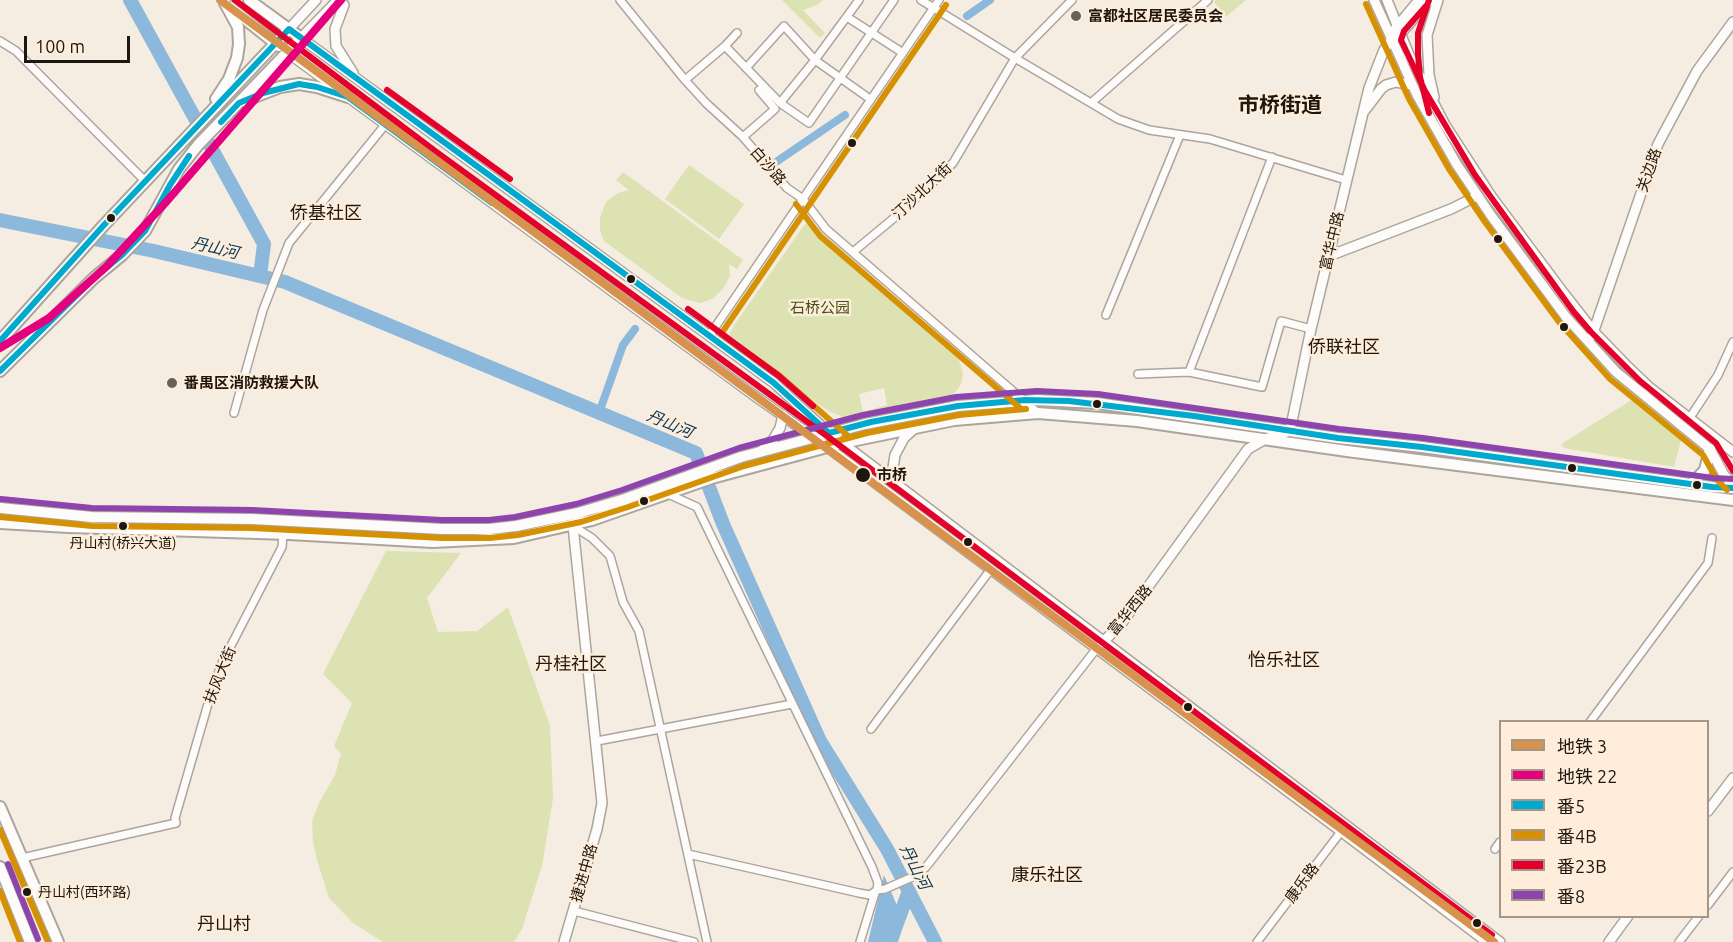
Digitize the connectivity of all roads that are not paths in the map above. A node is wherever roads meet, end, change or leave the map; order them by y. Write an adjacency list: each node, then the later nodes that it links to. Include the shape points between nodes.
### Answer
1 (249, 0): 20 (main road)
2 (316, 0): 20 (main road)
3 (620, 0): 35 (street, 白沙路)
4 (859, 0): 18 (street)
5 (894, 0): 23 (street)
6 (921, 0): 17 (street)
7 (939, 0): 17 (street)
8 (1072, 0): 31 (street, 汀沙北大街)
9 (1208, 0): 43 (street)
10 (1374, 0): 25 (main road)
11 (1386, 0): 21 (main road)
12 (1419, 0): 21 (main road)
13 (1430, 0): 21 (main road)
14 (1438, 0): 44 (main road, via 1427,47)
15 (223, 2): 27 (main road); 46 (main road, via 238,27 240,44 229,79)
16 (343, 2): 24 (main road, via 329,9); 36 (main road, via 335,29 336,46)
17 (933, 8): 30 (street); 31 (street)
18 (847, 17): 23 (street); 32 (street)
19 (1733, 22): 59 (main road, 关边路, via 1697,71 1658,144)
20 (289, 29): 24 (main road); 27 (main road)
21 (1398, 30): 25 (main road, 富华中路); 44 (main road)
22 (737, 33): 28 (street)
23 (871, 33): 30 (street); 34 (street)
24 (301, 38): 29 (main road); 36 (main road)
25 (1391, 40): 37 (main road); 45 (main road, 富华中路, via 1377,65)
26 (0, 41): 52 (street, via 16,51)
27 (276, 43): 29 (main road); 46 (main road)
28 (725, 46): 33 (street); 35 (street)
29 (287, 52): 39 (main road); 41 (main road)
30 (903, 53): 40 (street)
31 (1015, 58): 43 (street); 55 (street, 汀沙北大街, via 953,163)
32 (815, 60): 33 (street, via 784,26); 34 (street); 42 (street)
33 (746, 68): 42 (street)
34 (840, 78): 40 (street); 42 (street, via 809,123)
35 (686, 80): 49 (street, 白沙路)
36 (360, 82): 60 (main road)
37 (1412, 85): 45 (main road, via 1396,82 1380,88); 53 (main road)
38 (759, 90): 49 (street, via 775,109)
39 (348, 97): 41 (main road, via 299,84); 47 (main road)
40 (870, 99): 54 (street)
41 (239, 103): 64 (main road, via 179,169 145,231)
42 (780, 103)
43 (1091, 103): 48 (street, via 1118,119)
44 (1436, 108): 59 (main road, via 1491,196)
45 (1362, 114): 51 (main road, 富华中路)
46 (206, 115): 52 (main road)
47 (385, 125): 69 (street, via 289,243 263,310); 71 (main road)
48 (1180, 135): 50 (street, via 1210,139); 57 (street)
49 (743, 137): 54 (street, 白沙路, via 787,188)
50 (1272, 158): 51 (street); 65 (street)
51 (1346, 180): 56 (main road, 富华中路)
52 (146, 182): 61 (main road)
53 (1477, 196): 56 (main road); 63 (main road)
54 (803, 199): 55 (street, 白沙路, via 826,229); 60 (street)
55 (853, 252): 68 (street, 白沙路)
56 (1329, 256): 58 (main road, 富华中路)
57 (1106, 315)
58 (1311, 329): 65 (street, via 1281,321 1262,387); 74 (main road, 富华中路)
59 (1594, 332): 63 (main road, 关边路); 72 (main road, via 1649,387)
60 (709, 336): 67 (main road)
61 (0, 341)
62 (1733, 342): 72 (street, via 1718,375)
63 (1589, 344): 80 (main road, via 1634,388)
64 (0, 371)
65 (1189, 372): 66 (street)
66 (1138, 374)
67 (789, 397): 71 (main road); 75 (main road)
68 (1025, 400): 70 (street, 白沙路); 74 (main road, via 1097,403); 75 (main road, via 936,410)
69 (234, 413)
70 (1038, 413): 73 (main road); 77 (main road, via 1137,421)
71 (780, 414): 76 (main road); 81 (main road, via 780,428)
72 (1689, 419): 82 (main road)
73 (917, 427): 78 (main road); 86 (main road, via 904,438 895,454)
74 (1290, 431): 77 (main road); 85 (main road)
75 (829, 433): 76 (main road); 78 (main road)
76 (814, 438): 79 (main road); 81 (main road)
77 (1265, 439): 89 (main road); 96 (main road, 富华西路, via 1248,449 1121,624)
78 (842, 443): 79 (main road); 86 (main road)
79 (826, 446): 83 (main road); 95 (main road)
80 (1710, 449): 85 (main road, via 1705,470); 87 (main road)
81 (761, 451): 83 (main road)
82 (1733, 452)
83 (719, 470): 84 (main road)
84 (696, 478): 88 (main road); 90 (main road, via 578,513 489,529 92,517)
85 (1692, 484): 87 (main road)
86 (897, 486): 96 (main road)
87 (1733, 486)
88 (668, 493): 92 (main road); 98 (street, via 697,507)
89 (1733, 500)
90 (0, 508)
91 (0, 523): 93 (main road)
92 (573, 526): 93 (main road, via 514,538 461,542); 100 (street, via 610,556 623,602 639,631); 102 (main road, 捷进中路)
93 (283, 534): 110 (street, 扶风大街, via 282,546 222,663 176,823)
94 (1712, 537): 99 (street, via 1708,563)
95 (991, 569): 97 (main road); 101 (street)
96 (1104, 641): 97 (street, 富华西路); 106 (main road)
97 (1097, 648): 106 (main road); 113 (street, 富华西路, via 926,867 917,875)
98 (792, 704): 100 (street); 113 (street, via 872,867 878,883)
99 (1591, 720)
100 (660, 729): 102 (street); 109 (street)
101 (871, 729)
102 (597, 741): 115 (main road, 捷进中路, via 602,803)
103 (1733, 778): 105 (main road)
104 (0, 807): 110 (main road)
105 (1709, 809)
106 (1344, 828): 124 (street, 康乐路); 125 (main road); 126 (main road)
107 (1499, 843): 108 (street)
108 (1495, 849)
109 (688, 854): 113 (street, via 844,890 870,895); 122 (street)
110 (21, 858): 119 (main road)
111 (0, 867): 118 (main road)
112 (1733, 872): 114 (street)
113 (876, 892): 123 (street)
114 (1709, 902)
115 (574, 911): 120 (main road, 捷进中路); 121 (street)
116 (1626, 918): 127 (main road)
117 (1697, 918): 128 (street)
118 (30, 942)
119 (57, 942)
120 (564, 942)
121 (694, 942)
122 (707, 942)
123 (860, 942)
124 (1257, 942)
125 (1487, 942)
126 (1500, 942)
127 (1608, 942)
128 (1679, 942)

